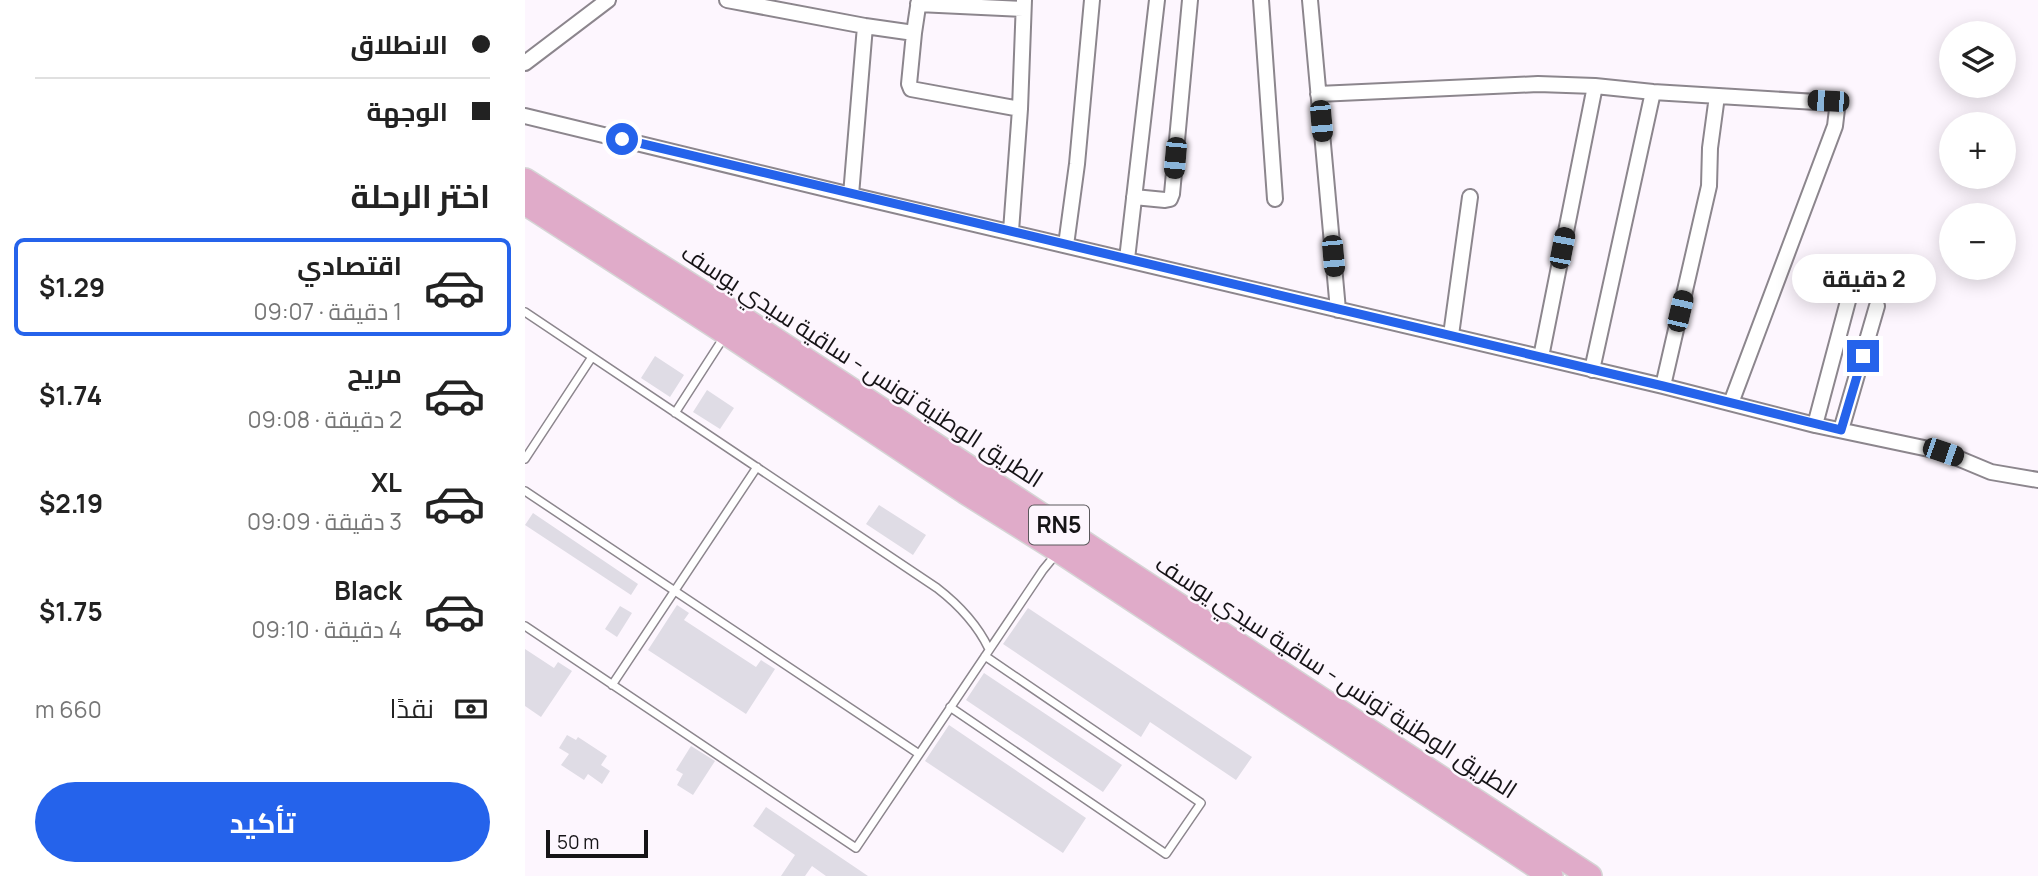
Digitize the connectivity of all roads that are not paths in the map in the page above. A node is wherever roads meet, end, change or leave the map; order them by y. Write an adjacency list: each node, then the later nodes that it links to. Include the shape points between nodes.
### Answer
1 (608, 0): 12 (street)
2 (727, 0): 10 (street)
3 (1091, 0): 26 (street)
4 (1157, 0): 21 (street)
5 (1190, 0): 21 (street, via 1170,199)
6 (1261, 0): 23 (street)
7 (1310, 0): 15 (street)
8 (918, 2): 9 (street); 11 (street)
9 (1023, 4): 17 (street)
10 (865, 26): 11 (street); 20 (street)
11 (914, 33): 17 (street, via 911,89)
12 (525, 63)
13 (1595, 86): 14 (street); 15 (street, via 1538,84); 35 (street)
14 (1653, 92): 16 (street); 36 (street)
15 (1318, 94): 30 (street)
16 (1717, 96): 37 (street, via 1709,186); 38 (street, via 1828,101 1838,115)
17 (1020, 108): 25 (street)
18 (525, 116): 20 (street)
19 (525, 180): 32 (main road, الطريق الوطنية تونس - ساقية سيدي يوسف / RN5)
20 (851, 195): 25 (street)
21 (1134, 197): 27 (street)
22 (1470, 197): 33 (street)
23 (1275, 199)
24 (525, 204): 32 (main road, الطريق الوطنية تونس - ساقية سيدي يوسف / RN5)
25 (1011, 231): 26 (street)
26 (1066, 245): 27 (street)
27 (1127, 259): 30 (street)
28 (1849, 300): 40 (street)
29 (1877, 306): 41 (street)
30 (1338, 310): 33 (street)
31 (525, 312): 34 (lane)
32 (735, 326): 39 (lane); 46 (main road, الطريق الوطنية تونس - ساقية سيدي يوسف / RN5, via 965,492)
33 (1451, 335): 35 (street)
34 (592, 357): 39 (lane); 42 (lane)
35 (1541, 357): 36 (street)
36 (1593, 370): 37 (street)
37 (1663, 386): 38 (street)
38 (1731, 403): 40 (street)
39 (675, 412): 43 (lane)
40 (1815, 425): 41 (street)
41 (1841, 430): 44 (street, via 1943,452 1991,472)
42 (525, 459)
43 (757, 467): 47 (lane); 49 (lane, via 937,588 970,619)
44 (2038, 480)
45 (525, 491): 47 (lane)
46 (1065, 542): 49 (lane); 53 (main road, الطريق الوطنية تونس - ساقية سيدي يوسف / RN5); 54 (main road, الطريق الوطنية تونس - ساقية سيدي يوسف / RN5)
47 (674, 591): 50 (lane); 52 (lane)
48 (525, 626): 50 (lane)
49 (987, 653): 51 (lane); 51 (lane, via 1201,803 1180,834 1166,854)
50 (612, 685): 52 (lane, via 856,848)
51 (950, 707): 52 (lane)
52 (919, 754)
53 (1551, 876)
54 (1590, 876)

